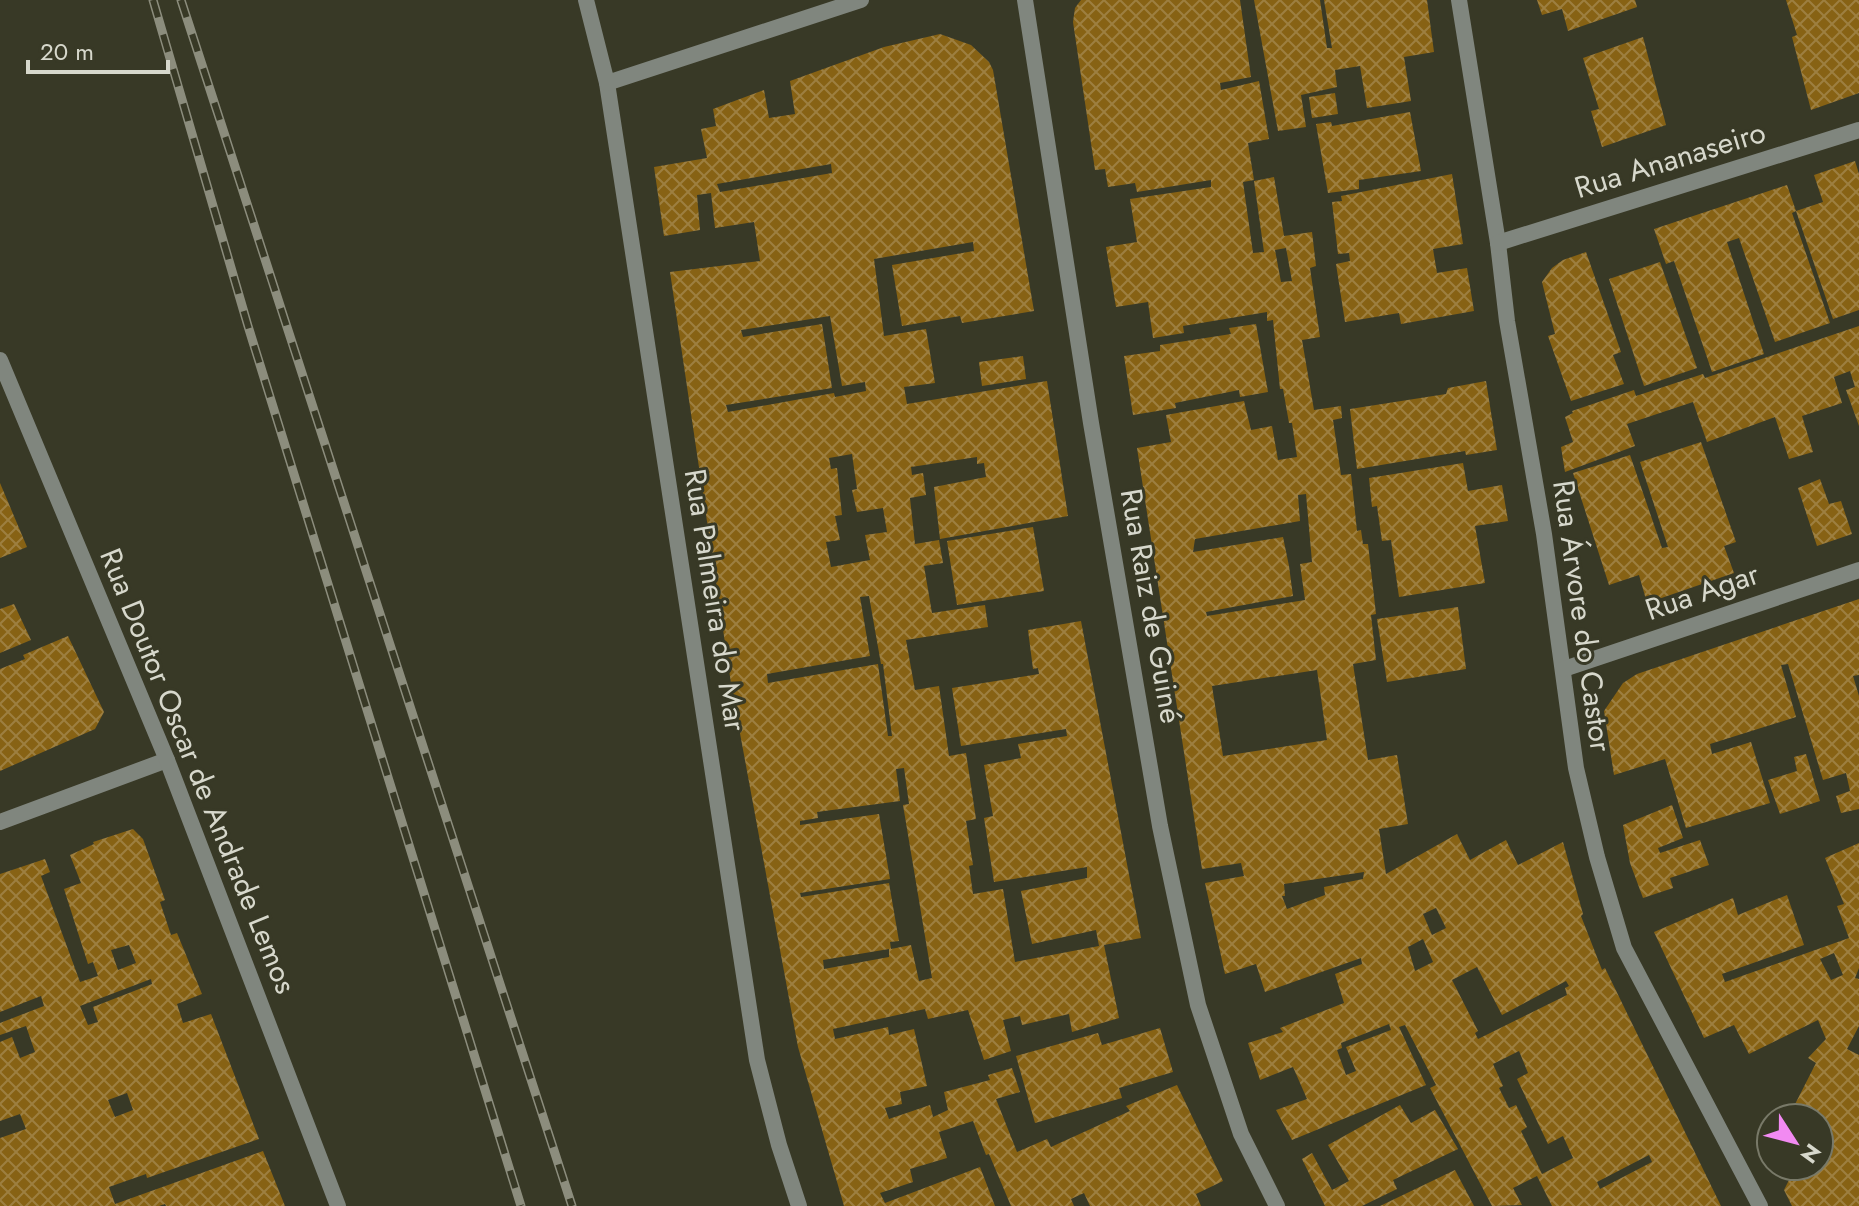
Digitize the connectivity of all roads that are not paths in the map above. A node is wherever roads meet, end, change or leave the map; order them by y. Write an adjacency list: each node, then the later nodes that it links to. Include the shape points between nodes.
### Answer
1 (586, 0): 5 (street, Rua Palmeira do Mar)
2 (861, 0): 5 (street)
3 (1025, 0): 15 (street, Rua Raiz de Guiné, via 1163,841 1198,1005 1241,1134)
4 (1459, 0): 7 (street, Rua Árvore do Castor)
5 (607, 83): 14 (street, Rua Palmeira do Mar, via 757,1060)
6 (1859, 130): 7 (street, Rua Ananaseiro)
7 (1498, 243): 10 (street, Rua Árvore do Castor)
8 (0, 360): 11 (street, Rua Doutor Oscar de Andrade Lemos)
9 (1859, 570): 10 (street, Rua Agar)
10 (1564, 669): 16 (street, Rua Árvore do Castor, via 1576,768 1624,948)
11 (167, 760): 12 (street); 13 (street, Rua Doutor Oscar de Andrade Lemos)
12 (0, 822)
13 (338, 1206)
14 (799, 1206)
15 (1277, 1206)
16 (1760, 1206)

